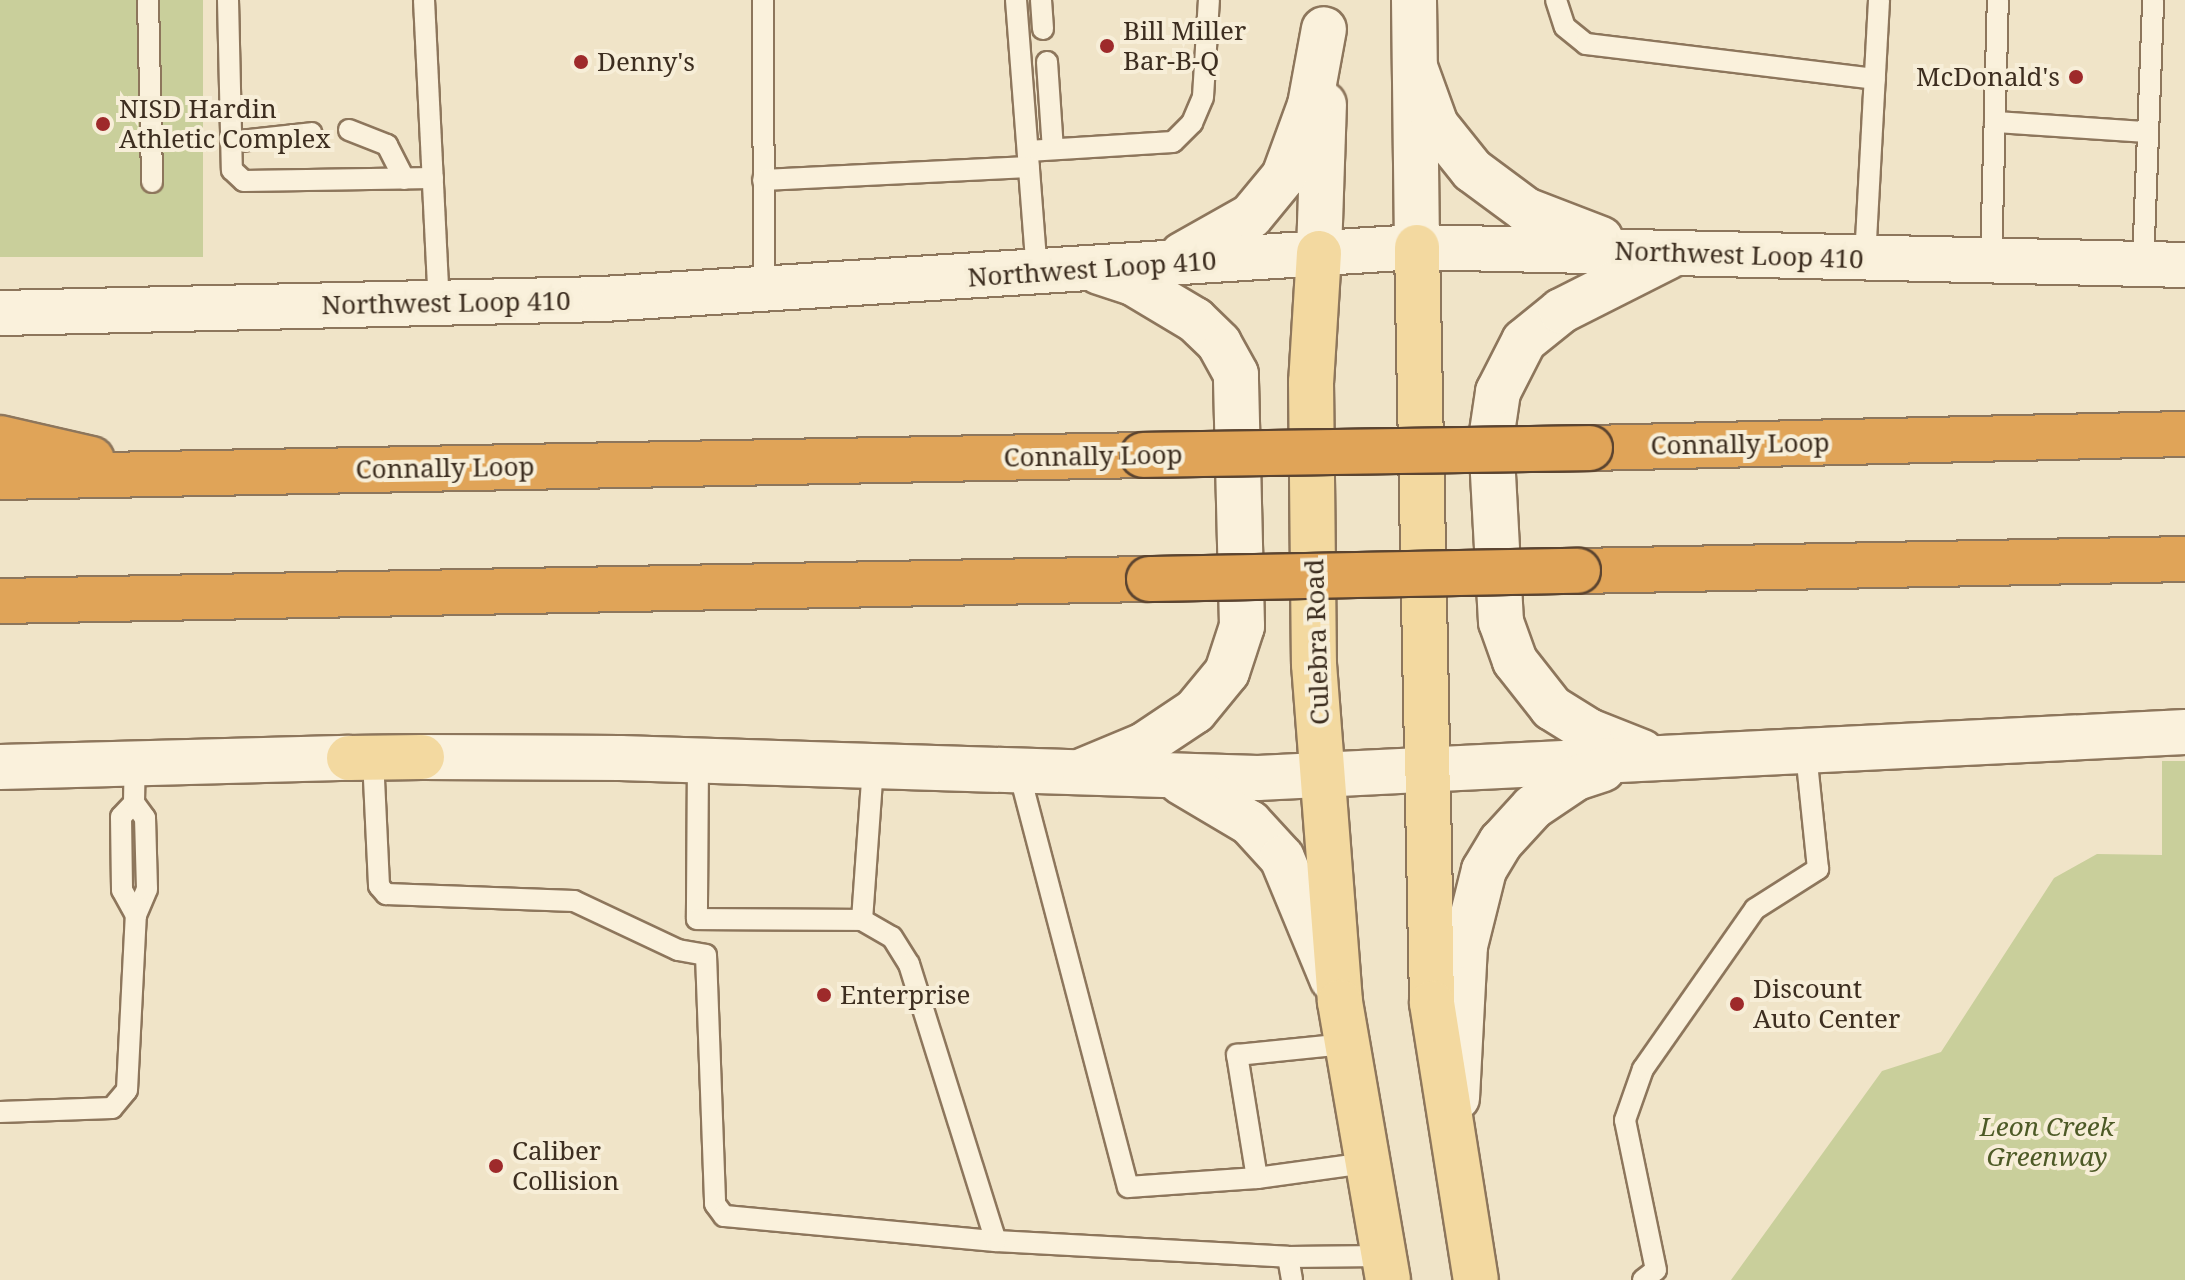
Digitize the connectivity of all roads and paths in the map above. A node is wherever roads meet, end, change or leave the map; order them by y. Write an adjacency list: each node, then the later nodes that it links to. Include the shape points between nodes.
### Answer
1 (148, 0): 28 (lane)
2 (228, 0): 22 (lane)
3 (424, 0): 25 (lane)
4 (763, 0): 27 (lane)
5 (1016, 0): 24 (lane)
6 (1041, 0): 14 (lane)
7 (1209, 0): 23 (lane, via 1203,97 1192,123 1173,142)
8 (1414, 0): 16 (main road)
9 (1556, 0): 17 (lane, via 1565,27 1586,44)
10 (1879, 0): 17 (lane)
11 (1998, 0): 18 (lane)
12 (2153, 0): 20 (lane)
13 (1326, 14): 30 (main road, Culebra Road); 34 (main road, via 1300,141 1276,189 1251,216 1210,243)
14 (1043, 29)
15 (1047, 62): 23 (lane)
16 (1415, 67): 29 (main road); 31 (main road, via 1426,105 1446,140 1506,197 1596,238)
17 (1875, 79): 32 (lane)
18 (1995, 122): 20 (lane); 33 (lane)
19 (349, 130): 26 (lane, via 387,145)
20 (2145, 132): 35 (lane)
21 (312, 133): 22 (lane)
22 (231, 142): 26 (lane, via 232,170 244,181)
23 (1053, 149): 24 (lane)
24 (1028, 159): 27 (lane); 37 (lane)
25 (433, 178): 26 (lane); 39 (lane)
26 (404, 179)
27 (763, 180): 38 (lane)
28 (152, 182)
29 (1417, 247): 30 (main road, Northwest Loop 410); 31 (main road, Northwest Loop 410); 54 (main road)
30 (1319, 253): 34 (main road, Northwest Loop 410); 57 (main road, Culebra Road, via 1311,382 1314,664)
31 (1678, 253): 32 (main road, Northwest Loop 410); 49 (main road, via 1561,311 1524,341 1498,392 1491,439 1501,622 1515,661 1537,694 1572,722)
32 (1865, 259): 33 (main road, Northwest Loop 410)
33 (1991, 262): 35 (main road, Northwest Loop 410)
34 (1150, 263): 36 (main road, Northwest Loop 410)
35 (2164, 265)
36 (1093, 270): 37 (main road, Northwest Loop 410); 56 (main road, via 1117,275 1195,320 1219,343 1236,374 1242,626 1227,672 1195,711 1144,745)
37 (1037, 272): 38 (main road, Northwest Loop 410)
38 (764, 291): 39 (main road, Northwest Loop 410)
39 (439, 304): 40 (main road, Northwest Loop 410)
40 (0, 313)
41 (2185, 434): 43 (highway, Connally Loop, bridge)
42 (0, 438): 43 (highway)
43 (157, 474): 44 (highway, Connally Loop)
44 (0, 477)
45 (2185, 559): 46 (highway, bridge)
46 (0, 601)
47 (2185, 732): 48 (main road)
48 (1806, 752): 49 (main road); 73 (lane, via 1818,869 1755,909 1643,1069 1625,1120 1656,1270)
49 (1663, 757): 54 (main road); 65 (main road, via 1592,772 1548,794 1520,818 1484,870 1465,946)
50 (361, 758): 51 (main road); 59 (main road); 62 (lane, via 379,886 386,894 574,901 678,950)
51 (698, 760): 53 (main road); 60 (lane)
52 (0, 767): 59 (main road)
53 (873, 767): 55 (main road); 61 (lane)
54 (1425, 771): 57 (main road); 65 (main road, via 1432,1003)
55 (1019, 772): 56 (main road); 67 (lane, via 1128,1187)
56 (1071, 774): 58 (main road)
57 (1323, 775): 58 (main road); 63 (main road, Culebra Road)
58 (1175, 779): 63 (main road, via 1231,809 1282,858 1305,905)
59 (134, 784): 64 (lane, via 121,817 122,890 136,915 127,1090 112,1108)
60 (697, 919): 61 (lane); 62 (lane)
61 (862, 920): 68 (lane, via 892,937 909,964)
62 (706, 955): 68 (lane, via 715,1204 724,1216)
63 (1343, 1023): 66 (main road, Culebra Road); 67 (lane, via 1237,1055)
64 (0, 1112)
65 (1455, 1132): 72 (main road)
66 (1367, 1163): 67 (lane); 70 (main road, Culebra Road)
67 (1257, 1178)
68 (996, 1241): 69 (lane)
69 (1288, 1257): 70 (lane); 71 (lane)
70 (1386, 1268)
71 (1292, 1280)
72 (1476, 1280)
73 (1643, 1280)

